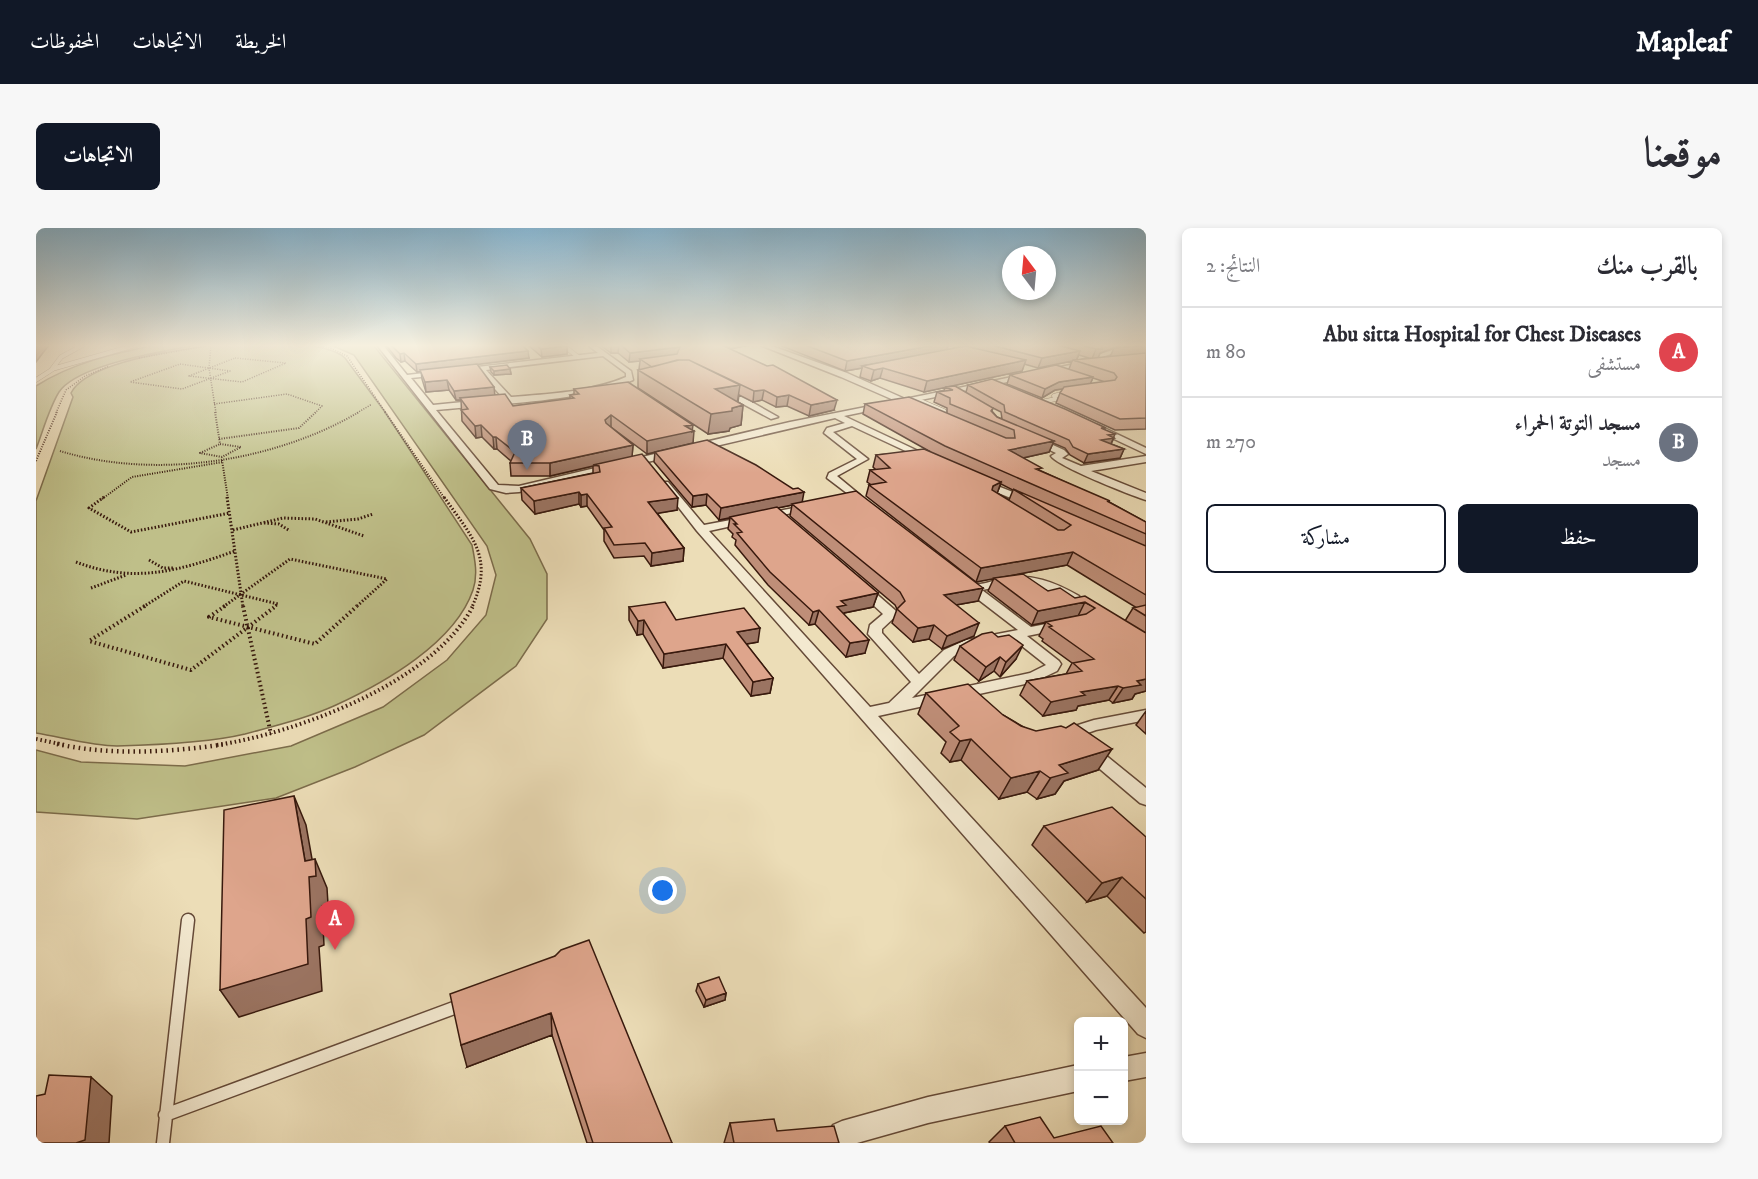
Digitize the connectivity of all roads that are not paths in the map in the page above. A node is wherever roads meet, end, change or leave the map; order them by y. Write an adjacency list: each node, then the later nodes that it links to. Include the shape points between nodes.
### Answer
1 (414, 388): 17 (street)
2 (498, 388): 14 (street)
3 (591, 388): 14 (street)
4 (717, 388): 20 (street)
5 (873, 388): 15 (street)
6 (963, 388): 8 (street)
7 (1005, 388): 9 (street)
8 (952, 390): 12 (street); 13 (street)
9 (1011, 390)
10 (1077, 391): 16 (lane, via 1056,394 1056,399)
11 (1031, 398): 16 (street)
12 (916, 399): 15 (street); 19 (lane)
13 (973, 399)
14 (509, 400): 17 (street)
15 (904, 401): 21 (street); 22 (street)
16 (1041, 402): 18 (street)
17 (430, 408): 28 (street, via 494,487 500,489 519,489)
18 (1057, 409)
19 (944, 411)
20 (774, 417)
21 (852, 418): 28 (street, via 840,412 702,441); 29 (street); 34 (street, via 828,433 863,459 832,475)
22 (946, 420)
23 (1092, 426): 26 (street)
24 (1025, 436): 30 (street, via 1061,452 1056,456 1058,460)
25 (630, 447): 28 (street)
26 (1146, 451)
27 (1146, 459): 30 (street)
28 (645, 460): 38 (street)
29 (937, 463)
30 (1077, 470): 33 (street)
31 (976, 480): 32 (street)
32 (1012, 495): 35 (street, via 994,498); 37 (street)
33 (1146, 497)
34 (855, 501)
35 (996, 501)
36 (822, 504): 38 (street, via 781,517)
37 (1040, 508)
38 (701, 529): 49 (street)
39 (958, 578): 41 (street)
40 (854, 580): 45 (street, via 891,614 875,628 875,634)
41 (972, 588): 42 (street, via 1032,579 1053,586); 44 (street)
42 (1083, 605)
43 (1073, 623): 44 (street)
44 (1021, 632): 45 (street, via 971,643 949,653); 46 (street, via 1054,664 1053,668 1034,677)
45 (918, 681): 47 (street)
46 (960, 694): 47 (street); 48 (street)
47 (895, 706): 49 (street)
48 (974, 707)
49 (867, 713): 56 (street)
50 (1146, 715): 51 (street)
51 (1068, 734): 52 (street); 53 (street)
52 (1050, 738)
53 (1146, 798)
54 (189, 920): 60 (lane)
55 (476, 1000): 60 (lane)
56 (1146, 1026)
57 (1146, 1065): 58 (street)
58 (1128, 1068)
59 (1074, 1079): 61 (street, via 928,1110)
60 (165, 1115): 62 (lane)
61 (842, 1134)
62 (164, 1143)

